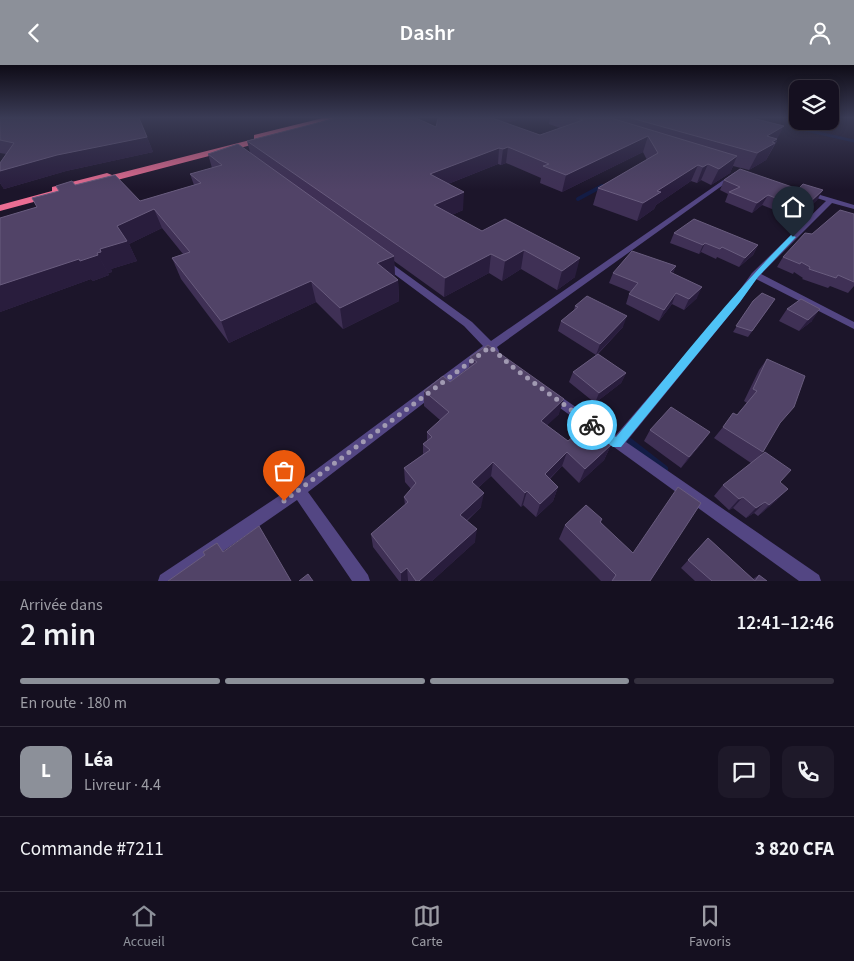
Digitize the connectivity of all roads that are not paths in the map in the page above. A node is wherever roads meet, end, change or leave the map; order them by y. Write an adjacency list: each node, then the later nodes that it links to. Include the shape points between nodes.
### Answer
1 (242, 142): 6 (highway)
2 (261, 142): 8 (highway)
3 (739, 171): 12 (street)
4 (794, 188): 5 (street)
5 (831, 200): 7 (street); 10 (street)
6 (0, 203)
7 (854, 207)
8 (0, 208)
9 (381, 260): 12 (street, via 468,325)
10 (755, 275): 11 (street); 15 (street)
11 (854, 327)
12 (490, 347): 13 (street); 16 (street)
13 (503, 359)
14 (538, 386): 15 (street)
15 (617, 443): 19 (street)
16 (299, 491): 17 (street); 18 (street)
17 (166, 581)
18 (362, 581)
19 (813, 581)

